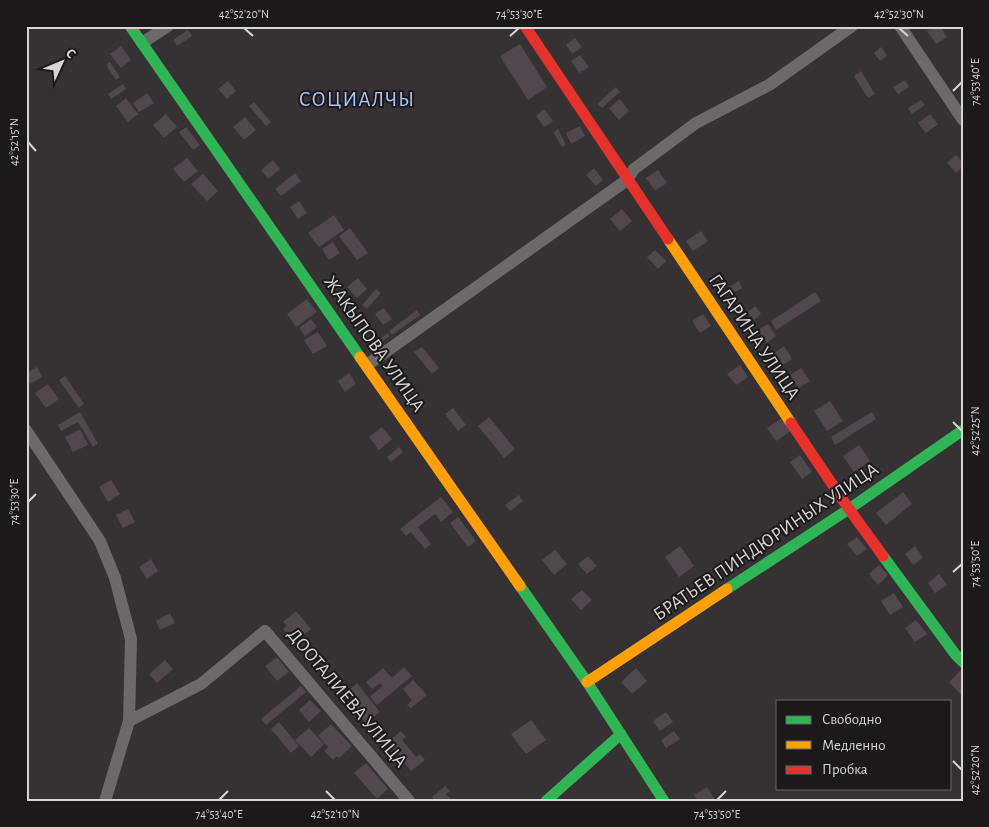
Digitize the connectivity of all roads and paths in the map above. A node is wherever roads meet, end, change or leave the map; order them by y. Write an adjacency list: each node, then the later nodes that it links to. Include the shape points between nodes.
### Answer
1 (130, 26): 6 (street, ЖАКЫПОВА УЛИЦА)
2 (168, 26): 6 (street)
3 (525, 26): 8 (street, ГАГАРИНА УЛИЦА)
4 (852, 26): 8 (street, via 769,85 696,123 634,169)
5 (900, 26): 7 (street)
6 (142, 43): 9 (street, ЖАКЫПОВА УЛИЦА)
7 (963, 120)
8 (627, 180): 9 (street); 12 (street, ГАГАРИНА УЛИЦА)
9 (368, 365): 14 (street, ЖАКЫПОВА УЛИЦА)
10 (26, 430): 15 (street, via 100,541 115,578 131,639)
11 (963, 430): 12 (street, БРАТЬЕВ ПИНДЮРИНЫХ УЛИЦА)
12 (849, 509): 13 (street, ГАГАРИНА УЛИЦА); 14 (street, БРАТЬЕВ ПИНДЮРИНЫХ УЛИЦА)
13 (963, 662)
14 (587, 682): 16 (street, ЖАКЫПОВА УЛИЦА)
15 (128, 722): 17 (street); 18 (street, ДООТАЛИЕВА УЛИЦА, via 201,684 265,631)
16 (621, 734): 19 (street); 20 (street, ЖАКЫПОВА УЛИЦА)
17 (105, 801)
18 (409, 801)
19 (546, 801)
20 (664, 801)

